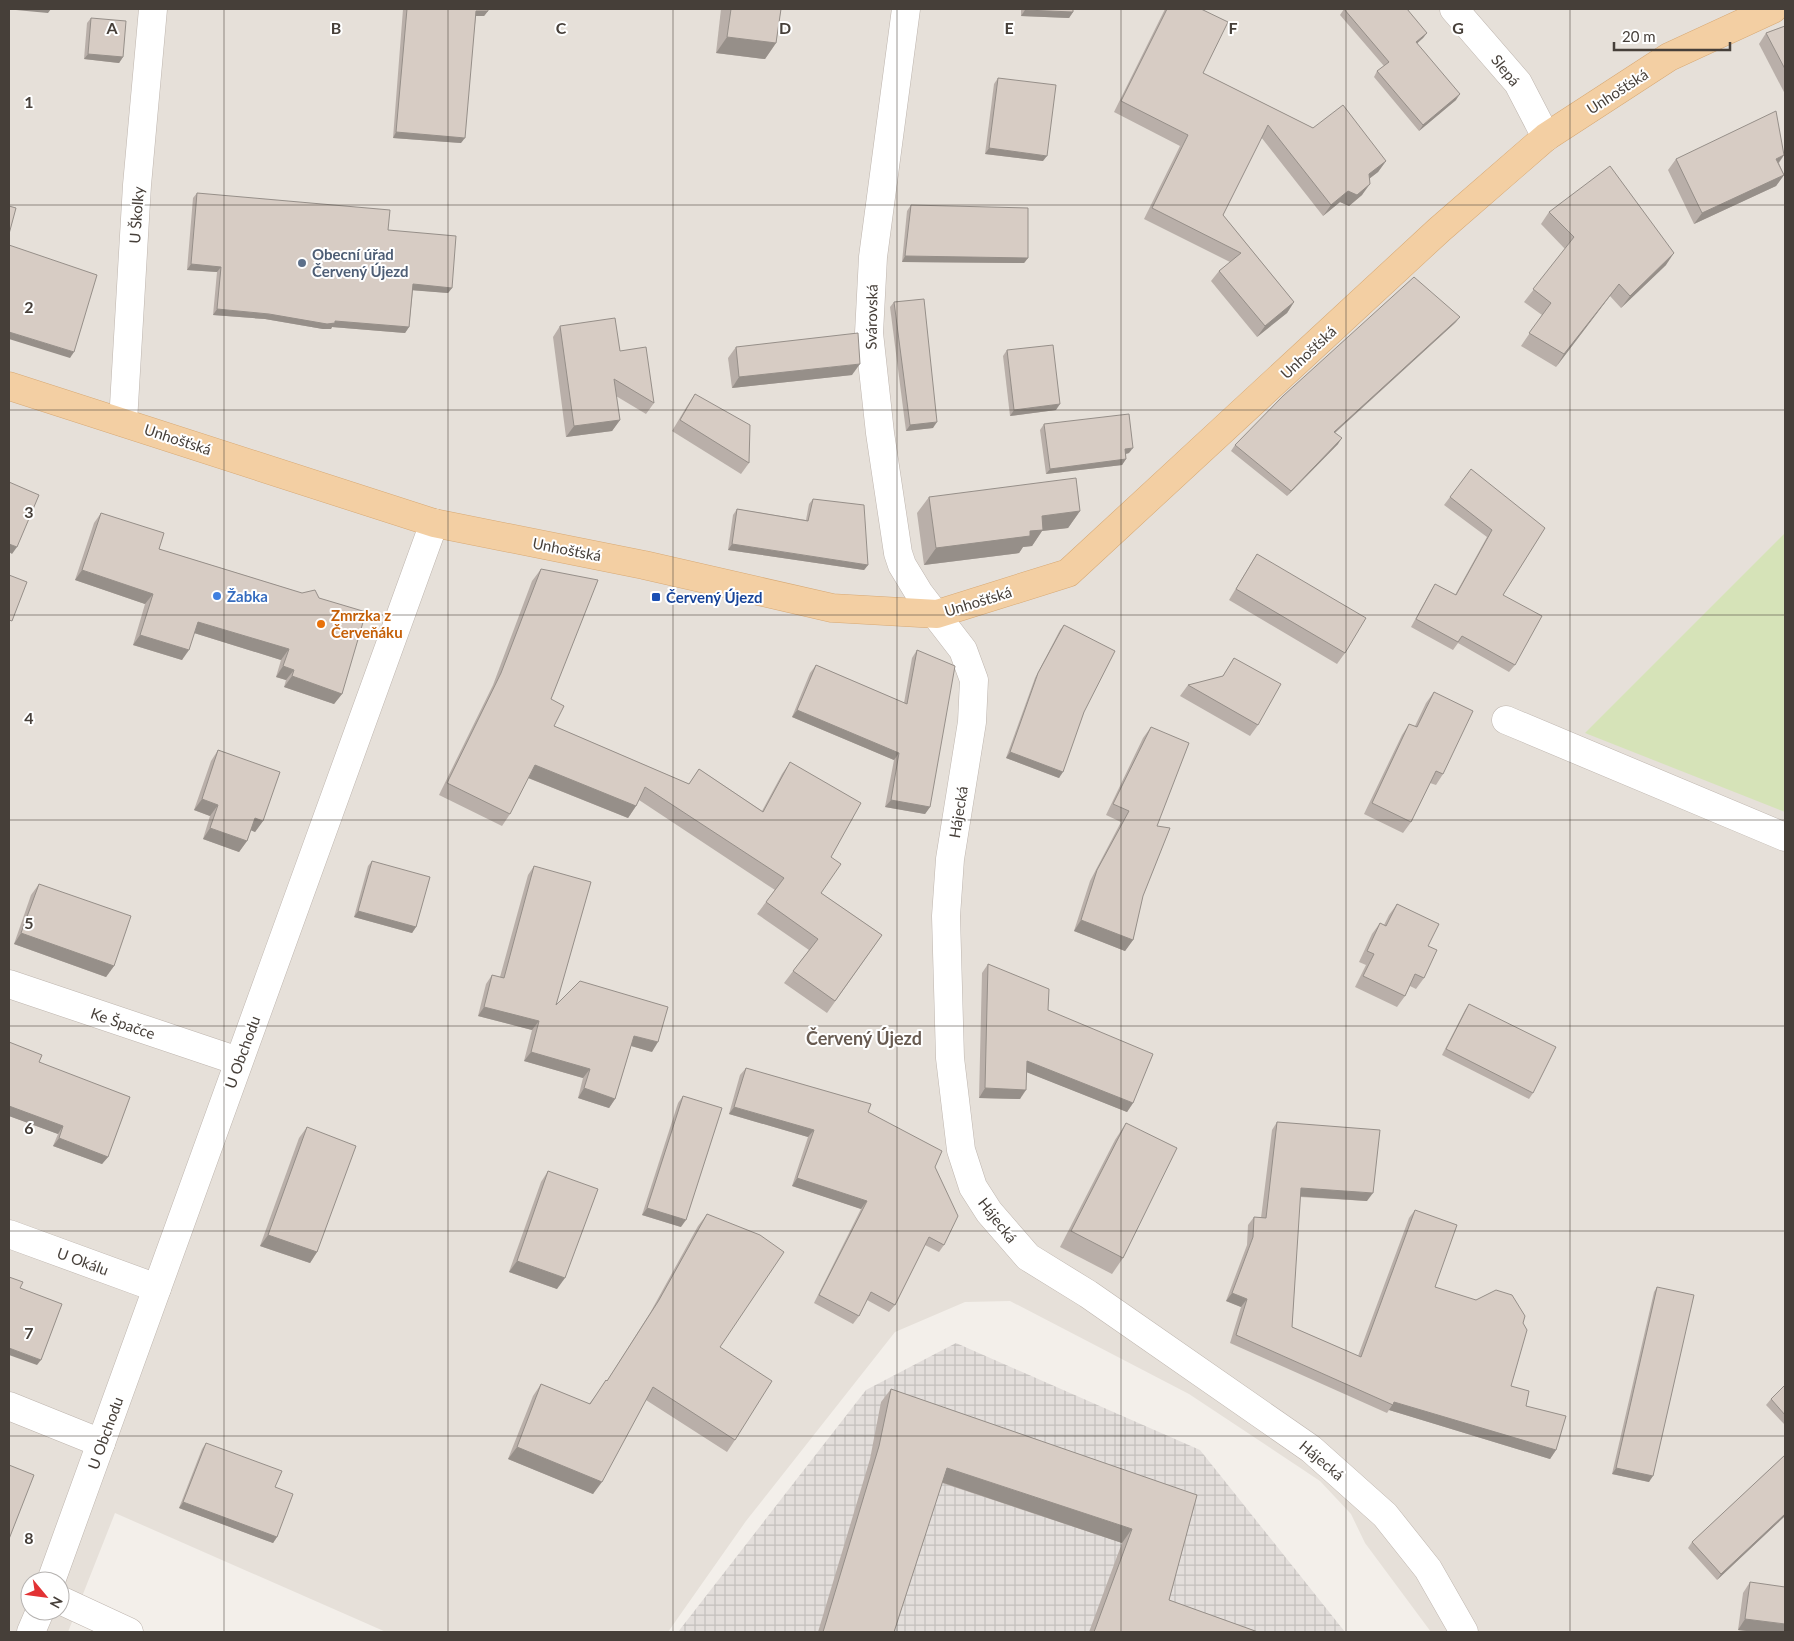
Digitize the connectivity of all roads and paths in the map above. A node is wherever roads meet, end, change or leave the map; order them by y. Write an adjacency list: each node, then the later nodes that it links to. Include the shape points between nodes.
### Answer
1 (153, 9): 8 (street, U Školky, via 137,185)
2 (906, 9): 10 (street, Svárovská, via 873,257 869,333 898,553 911,581)
3 (1454, 9): 6 (street, Slepá, via 1518,83)
4 (1773, 9): 5 (main road, Unhošťská)
5 (1738, 16): 6 (main road, Unhošťská)
6 (1546, 137): 10 (main road, Unhošťská, via 1439,230 1068,574)
7 (9, 386): 8 (main road, Unhošťská)
8 (123, 422): 9 (main road, Unhošťská)
9 (434, 523): 10 (main road, Unhošťská, via 644,565 832,608); 14 (street, U Obchodu)
10 (937, 614): 22 (street, Hájecká, via 963,650 974,680 972,722 950,859 946,916 950,1058 961,1150 973,1187 989,1212 1028,1257 1088,1294 1311,1449 1385,1515 1428,1569)
11 (1506, 720): 12 (street)
12 (1785, 837)
13 (9, 984): 14 (street, Ke Špačce)
14 (238, 1061): 16 (street, U Obchodu)
15 (9, 1234): 16 (street, U Okálu)
16 (157, 1288): 18 (street, U Obchodu)
17 (9, 1406): 18 (street)
18 (101, 1443): 19 (street, U Obchodu)
19 (56, 1571)
20 (70, 1605): 21 (street)
21 (129, 1632)
22 (1464, 1632)

